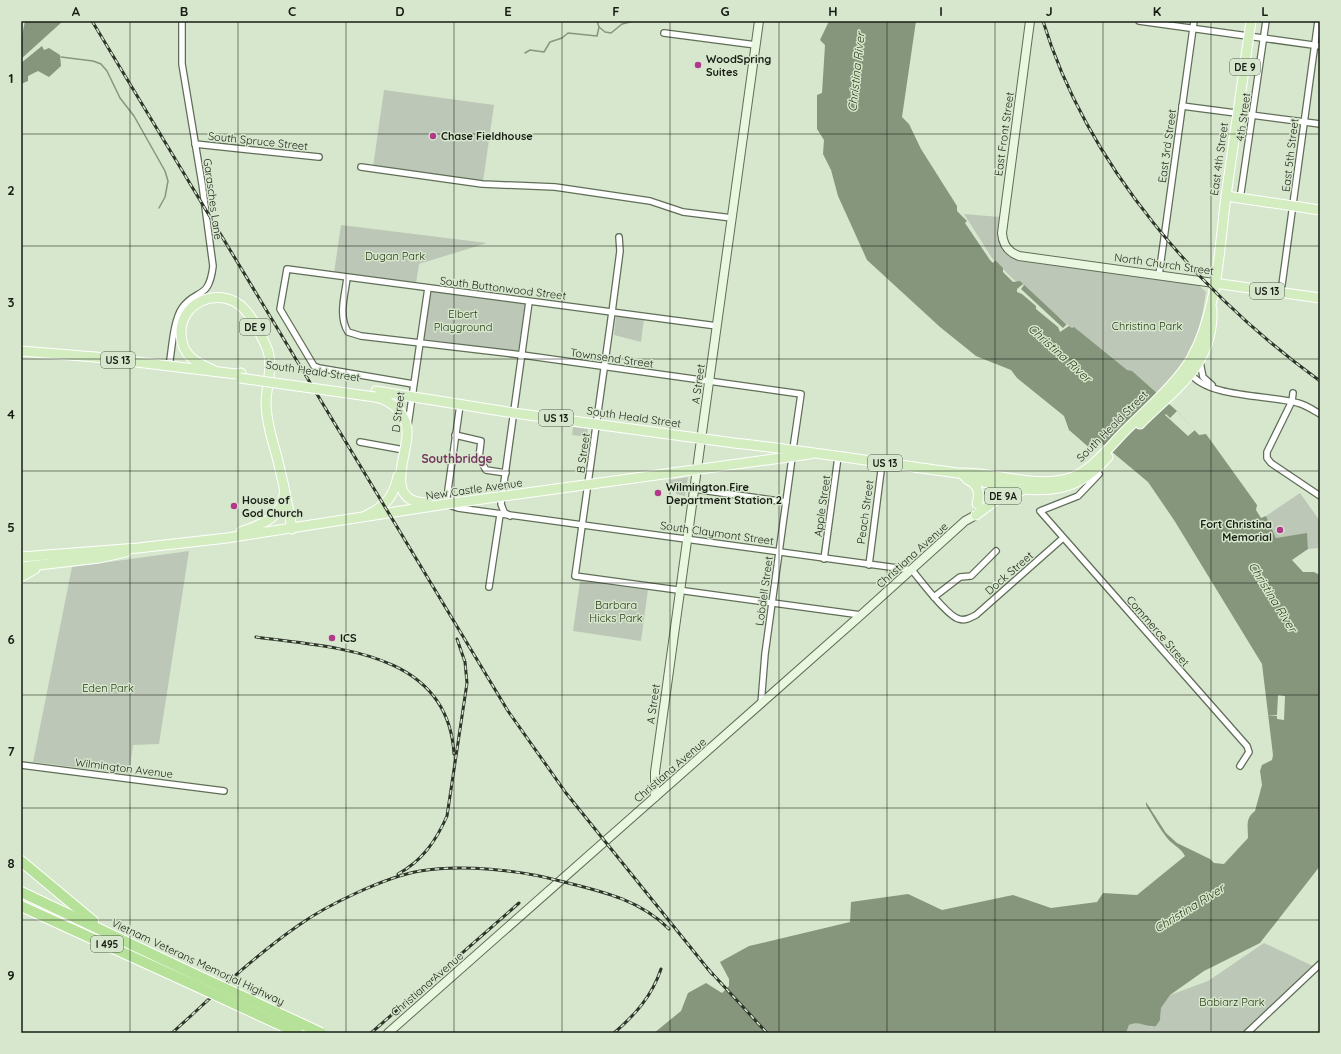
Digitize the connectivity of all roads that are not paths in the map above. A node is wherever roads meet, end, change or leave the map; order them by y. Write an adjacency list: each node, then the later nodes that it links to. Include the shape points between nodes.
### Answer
1 (182, 21): 21 (street, Garasches Lane, via 182,64)
2 (759, 21): 14 (street, A Street)
3 (1030, 21): 30 (street, East Front Street, via 1002,233)
4 (1139, 21): 9 (street)
5 (1194, 21): 10 (street, East 3rd Street)
6 (1251, 21): 12 (main road, East 4th Street / DE 9)
7 (1266, 21): 13 (street, 4th Street)
8 (1318, 21): 15 (street, East 5th Street)
9 (1150, 22): 10 (street)
10 (1193, 28): 12 (street); 16 (street, East 3rd Street)
11 (664, 33): 14 (street)
12 (1249, 36): 13 (street); 17 (main road, East 4th Street / DE 9)
13 (1264, 38): 15 (street); 18 (street, 4th Street)
14 (756, 45): 28 (street, A Street)
15 (1317, 46): 19 (street, East 5th Street)
16 (1182, 106): 17 (street); 31 (street, East 3rd Street)
17 (1238, 113): 18 (street); 24 (main road, East 4th Street / DE 9)
18 (1253, 114): 19 (street); 25 (street, 4th Street)
19 (1304, 122): 20 (street); 26 (street, East 5th Street)
20 (1320, 124)
21 (195, 144): 22 (street, South Spruce Street); 45 (street, Garasches Lane, via 213,266 212,278 206,290 182,308 177,318)
22 (319, 157)
23 (361, 167): 28 (street, via 482,184 555,187 650,201 683,212)
24 (1226, 196): 25 (main road); 33 (main road, East 4th Street / US 13)
25 (1240, 199): 26 (main road)
26 (1294, 206): 27 (main road); 35 (street, East 5th Street)
27 (1320, 210)
28 (732, 218): 40 (street, A Street)
29 (619, 237): 39 (street, B Street, via 620,251)
30 (1008, 249): 31 (street, North Church Street, via 1019,256)
31 (1159, 275): 33 (street, North Church Street)
32 (347, 278): 34 (street, South Buttonwood Street); 41 (street, Townsend Street, via 342,315 348,332 361,336); 50 (street, South Buttonwood Street, via 286,268 280,309 314,366)
33 (1214, 283): 35 (main road, North Church Street / US 13); 37 (main road, East 4th Street / US 13)
34 (428, 288): 38 (street, South Buttonwood Street); 41 (street, D Street)
35 (1281, 292): 36 (main road, North Church Street / US 13)
36 (1320, 298)
37 (1212, 301): 44 (main road, East 4th Street / US 13, via 1209,341); 48 (main road, East 4th Street / US 13)
38 (529, 302): 39 (street, South Buttonwood Street); 43 (street)
39 (612, 312): 40 (street, South Buttonwood Street); 46 (street, B Street)
40 (717, 326): 49 (street, A Street)
41 (420, 342): 43 (street, Townsend Street); 50 (street, D Street)
42 (21, 351): 45 (main road, South Heald Street / US 13)
43 (522, 355): 46 (street, Townsend Street); 59 (street)
44 (1200, 362): 48 (main road, East 4th Street / US 13); 51 (street, via 1203,377)
45 (169, 366): 47 (main road, South Heald Street / US 13)
46 (605, 367): 49 (street, Townsend Street); 61 (street, B Street)
47 (215, 372): 54 (main road, South Heald Street / US 13); 79 (main road, DE 9, via 190,358 184,348 181,334 184,319 192,306 204,299 219,297 234,301 245,310 267,349 270,364 266,400 268,422)
48 (1187, 373): 51 (street, via 1199,382); 52 (main road, East 4th Street / US 13); 76 (main road, East 4th Street / US 13, via 1097,468)
49 (710, 381): 55 (street, Townsend Street); 64 (street, A Street)
50 (413, 384): 56 (street, D Street)
51 (1219, 390): 57 (street)
52 (1163, 391): 76 (main road, South Heald Street / US 13, via 1095,462)
53 (1293, 393): 57 (street)
54 (375, 394): 56 (main road, South Heald Street / US 13); 63 (main road, South Heald Street / US 13, via 390,401 398,409 406,424)
55 (801, 394): 68 (street, Lobdell Street)
56 (411, 396): 58 (main road, South Heald Street / US 13); 63 (street, D Street)
57 (1292, 402): 60 (street, via 1307,406); 83 (street, via 1267,452 1267,458 1275,467)
58 (460, 405): 59 (main road, South Heald Street / US 13); 62 (street)
59 (514, 413): 61 (main road, South Heald Street / US 13); 73 (street)
60 (1320, 414)
61 (597, 424): 64 (main road, South Heald Street / US 13); 78 (street, B Street)
62 (455, 435): 73 (street, via 481,441 479,458 486,470); 85 (street)
63 (407, 436): 67 (main road, D Street / US 13)
64 (701, 438): 66 (main road, South Heald Street / US 13); 72 (street, A Street)
65 (360, 442): 67 (street)
66 (750, 444): 68 (main road, South Heald Street / US 13); 70 (main road, via 757,447 759,456)
67 (403, 452): 85 (main road, D Street / US 13, via 400,480 405,495 418,503); 90 (main road, via 393,495 383,506)
68 (793, 453): 69 (main road, South Heald Street / US 13); 70 (main road, New Castle Avenue / US 13); 84 (street, Lobdell Street)
69 (838, 457): 71 (main road, South Heald Street / US 13); 101 (street, Apple Street)
70 (743, 463): 72 (main road, New Castle Avenue / US 13)
71 (882, 463): 74 (main road, South Heald Street / US 13); 102 (street, Peach Street)
72 (697, 469): 78 (main road, New Castle Avenue / US 13); 80 (street, A Street)
73 (506, 473): 82 (street)
74 (957, 473): 77 (main road, South Heald Street / US 13); 86 (main road, via 974,482 979,495)
75 (1099, 474): 95 (street, Commerce Street, via 1078,496 1040,511)
76 (1074, 480): 77 (main road, South Heald Street / US 13); 81 (main road, South Heald Street / US 13, via 1054,489)
77 (994, 481): 81 (main road, South Heald Street / US 13); 86 (street, Christiana Avenue / DE 9A); 88 (street, Christiana Avenue)
78 (589, 484): 82 (main road, New Castle Avenue / US 13); 92 (street, B Street)
79 (284, 486): 93 (main road); 94 (main road, DE 9, via 282,505 274,518)
80 (694, 488): 84 (street); 96 (street, A Street)
81 (1036, 490): 88 (main road, DE 9A, via 1007,494)
82 (502, 496): 85 (main road, New Castle Avenue / US 13); 89 (street, via 502,506)
83 (1320, 496)
84 (786, 502): 98 (street, Lobdell Street)
85 (446, 504): 87 (street, South Claymont Street); 90 (main road, New Castle Avenue / DE 9)
86 (977, 504): 91 (street, Christiana Avenue / DE 9A)
87 (500, 515): 89 (street, South Claymont Street); 107 (street)
88 (976, 515): 91 (street, Christiana Avenue / DE 9A)
89 (510, 516): 92 (street, South Claymont Street)
90 (362, 517): 93 (main road, New Castle Avenue / DE 9)
91 (965, 521): 105 (street, Christiana Avenue / DE 9A)
92 (582, 525): 96 (street, South Claymont Street); 108 (street, B Street, via 575,576)
93 (292, 529): 94 (main road, New Castle Avenue / DE 9)
94 (227, 538): 97 (main road, New Castle Avenue / DE 9)
95 (1063, 538): 109 (street, Dock Street, via 976,615 966,620 955,618); 114 (street, Commerce Street, via 1247,746 1249,752)
96 (687, 539): 98 (street, South Claymont Street); 108 (street, A Street)
97 (138, 548): 100 (main road, New Castle Avenue / DE 9); 103 (main road, New Castle Avenue / DE 9, via 126,553)
98 (779, 551): 101 (street, South Claymont Street); 110 (street, Lobdell Street)
99 (996, 551): 109 (street, via 971,576 960,577)
100 (21, 557)
101 (824, 559): 102 (street, South Claymont Street)
102 (869, 564): 105 (street, South Claymont Street)
103 (42, 566): 104 (main road, New Castle Avenue / DE 9); 106 (main road)
104 (21, 568)
105 (912, 570): 109 (street); 111 (street, Christiana Avenue / DE 9A)
106 (21, 577)
107 (489, 587)
108 (680, 590): 110 (street); 116 (street, A Street, via 655,772)
109 (934, 597)
110 (772, 602): 111 (street); 112 (street, Lobdell Street)
111 (861, 615): 112 (street, Christiana Avenue / DE 9A)
112 (761, 704): 116 (street, Christiana Avenue / DE 9A)
113 (21, 765): 115 (street, Wilmington Avenue)
114 (1240, 766)
115 (224, 791)
116 (655, 797): 125 (street, Christiana Avenue / DE 9A)
117 (21, 861): 120 (highway, via 90,919)
118 (21, 892): 120 (highway, Vietnam Veterans Memorial Highway / I 495)
119 (21, 906): 122 (highway, Vietnam Veterans Memorial Highway / I 495)
120 (131, 943): 122 (highway, Vietnam Veterans Memorial Highway / I 495)
121 (1320, 964): 126 (street)
122 (194, 979): 123 (highway, Vietnam Veterans Memorial Highway / I 495, bridge); 124 (highway, Vietnam Veterans Memorial Highway / I 495, bridge)
123 (298, 1033)
124 (321, 1033)
125 (388, 1033)
126 (1247, 1033)

